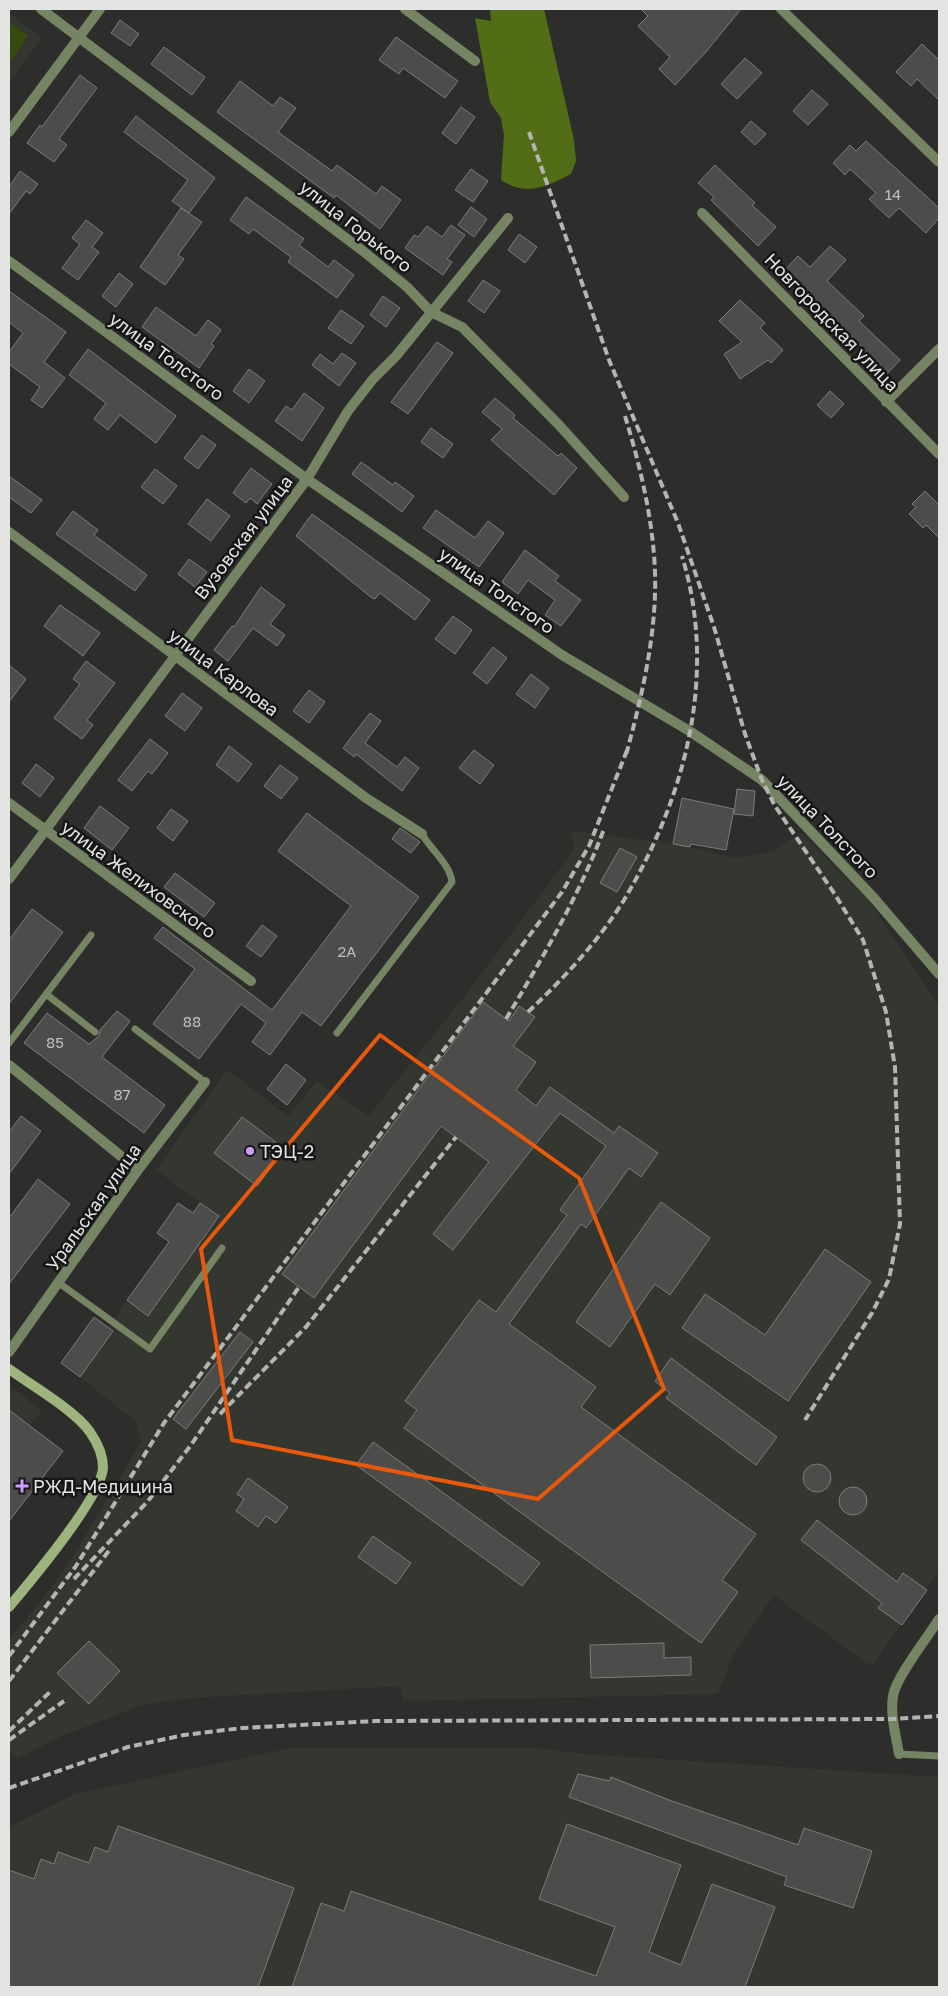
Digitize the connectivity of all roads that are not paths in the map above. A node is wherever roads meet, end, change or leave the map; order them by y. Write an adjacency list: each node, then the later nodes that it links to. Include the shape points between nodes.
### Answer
1 (41, 9): 5 (street, улица Горького)
2 (100, 9): 5 (street)
3 (405, 9): 6 (street)
4 (781, 9): 8 (street)
5 (79, 37): 7 (street); 12 (street, улица Горького, via 364,251 408,287)
6 (475, 61)
7 (9, 132)
8 (939, 162)
9 (702, 213): 14 (street, Новгородская улица)
10 (508, 218): 12 (street, Вузовская улица)
11 (9, 261): 16 (street, улица Толстого)
12 (431, 312): 16 (street, Вузовская улица, via 348,411); 17 (street, улица Горького, via 462,327)
13 (939, 349): 14 (street)
14 (886, 402): 15 (street, Новгородская улица)
15 (939, 454)
16 (307, 479): 19 (street, Вузовская улица); 25 (street, улица Толстого, via 562,655 691,732 762,780 873,897)
17 (624, 497)
18 (9, 532): 19 (street, улица Карлова)
19 (175, 656): 21 (street, Вузовская улица); 22 (street, улица Карлова, via 366,798)
20 (9, 803): 21 (street, улица Желиховского)
21 (46, 831): 23 (street, Вузовская улица); 26 (street, улица Желиховского)
22 (422, 834): 30 (lane, via 451,871 452,882)
23 (9, 880)
24 (91, 935): 27 (lane)
25 (939, 974)
26 (251, 981)
27 (46, 994): 29 (lane); 31 (lane)
28 (135, 1030): 33 (lane)
29 (95, 1032)
30 (337, 1033)
31 (9, 1044)
32 (9, 1066): 34 (street)
33 (205, 1082): 34 (street, Уральская улица)
34 (138, 1170): 36 (street, Уральская улица)
35 (222, 1248): 36 (lane, via 150,1349)
36 (58, 1283): 37 (street, Уральская улица)
37 (9, 1352)
38 (9, 1369): 39 (street, via 90,1431 100,1450 103,1469 85,1508)
39 (9, 1607)
40 (939, 1619): 41 (street, via 893,1695)
41 (899, 1754): 42 (lane)
42 (939, 1756)

